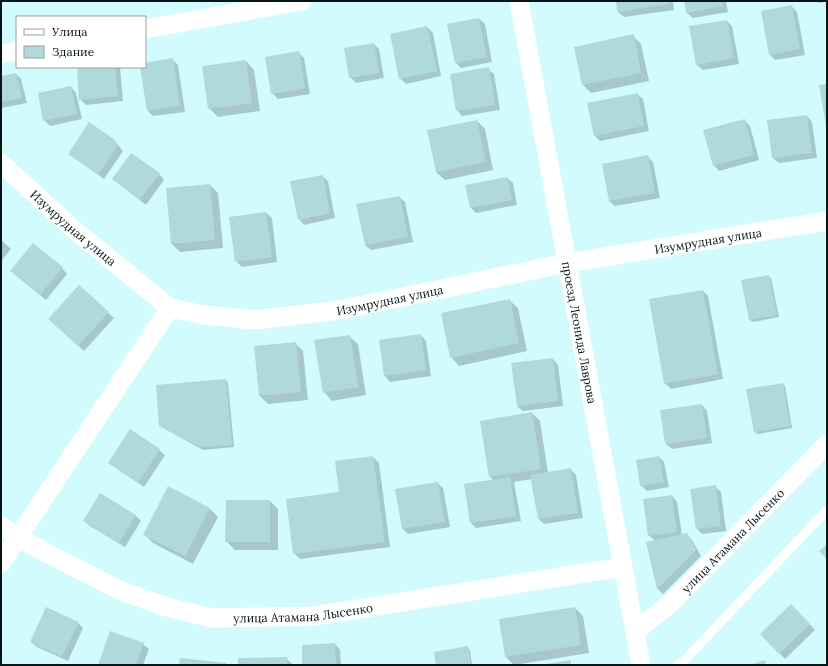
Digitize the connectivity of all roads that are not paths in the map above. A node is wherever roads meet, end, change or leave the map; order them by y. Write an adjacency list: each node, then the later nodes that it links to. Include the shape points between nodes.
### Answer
1 (302, 1): 3 (street)
2 (519, 1): 8 (street, проезд Леонида Лаврова)
3 (146, 29)
4 (16, 52): 5 (street)
5 (1, 54)
6 (1, 163): 9 (street, Изумрудная улица, via 71,227)
7 (827, 220): 8 (street, Изумрудная улица)
8 (567, 263): 9 (street, Изумрудная улица, via 340,310 255,320 204,315); 15 (street, проезд Леонида Лаврова)
9 (170, 308): 13 (street)
10 (827, 444): 16 (street, улица Атамана Лысенко, via 672,602)
11 (827, 510): 18 (lane, via 683,662)
12 (1, 526): 13 (street, улица Атамана Лысенко)
13 (18, 538): 14 (street); 15 (street, улица Атамана Лысенко, via 119,590 163,606 211,618 314,616)
14 (1, 563)
15 (622, 567): 16 (street, проезд Леонида Лаврова)
16 (635, 632): 17 (street, проезд Леонида Лаврова)
17 (640, 665)
18 (677, 665)

